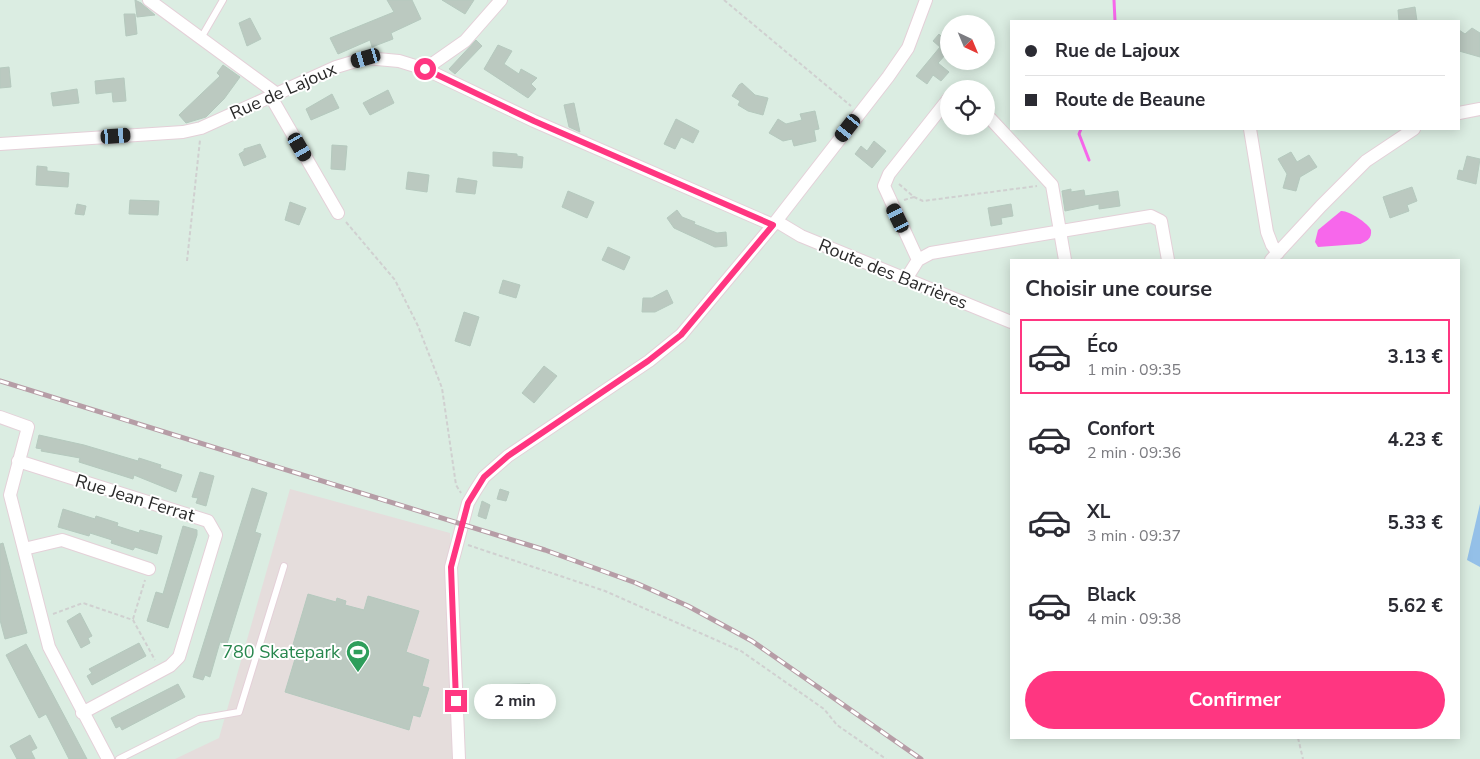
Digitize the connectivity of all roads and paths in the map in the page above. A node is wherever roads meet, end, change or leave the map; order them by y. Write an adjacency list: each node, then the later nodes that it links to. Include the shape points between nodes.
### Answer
1 (149, 0): 6 (street)
2 (223, 0): 6 (lane)
3 (501, 0): 7 (street, via 465,41)
4 (724, 0): 11 (path)
5 (926, 0): 11 (street, via 908,48)
6 (201, 38): 8 (street)
7 (425, 69): 8 (street, Rue de Lajoux, via 399,61 366,58 336,67); 21 (street, Rue de Lajoux, via 543,125)
8 (274, 96): 14 (street, Rue de Lajoux); 20 (street)
9 (940, 109): 18 (street)
10 (1480, 109): 12 (street)
11 (860, 113): 21 (street)
12 (1460, 113)
13 (995, 124): 19 (street)
14 (201, 128): 17 (street, Rue de Lajoux, via 183,132); 27 (path)
15 (1250, 130): 23 (street, via 1267,232)
16 (1412, 130): 23 (street, via 1366,161)
17 (0, 144)
18 (889, 174): 19 (path, via 923,201); 26 (street, via 884,186 887,196)
19 (1052, 184): 22 (street)
20 (338, 213): 32 (path, via 395,280 418,326 442,388 456,485)
21 (775, 223): 28 (street, Route des Barrières); 32 (street, via 681,335 508,456 484,477)
22 (1062, 232): 24 (street); 25 (street, via 1151,216 1161,221); 26 (street, via 931,253)
23 (1275, 256)
24 (1066, 259)
25 (1168, 259)
26 (918, 260): 28 (street)
27 (187, 261)
28 (906, 279): 29 (street, Route des Barrières)
29 (1010, 322)
30 (0, 418): 31 (street, via 28,427)
31 (18, 461): 34 (street, via 10,494); 39 (street, Rue Jean Ferrat, via 208,521 214,528 216,535 179,657)
32 (468, 503): 33 (street)
33 (456, 541): 44 (street, via 451,567); 45 (path, via 605,591 741,651 824,709 837,725)
34 (24, 549): 36 (street, via 62,540); 37 (street)
35 (284, 566): 43 (lane, via 239,712 199,720)
36 (149, 569): 38 (path)
37 (42, 618): 38 (path, via 84,603); 40 (street, via 50,647)
38 (132, 620): 39 (path)
39 (160, 671): 40 (street, Rue Jean Ferrat)
40 (82, 713): 42 (street)
41 (1298, 739): 46 (path)
42 (108, 759)
43 (119, 759)
44 (459, 759)
45 (886, 759)
46 (1303, 759)

